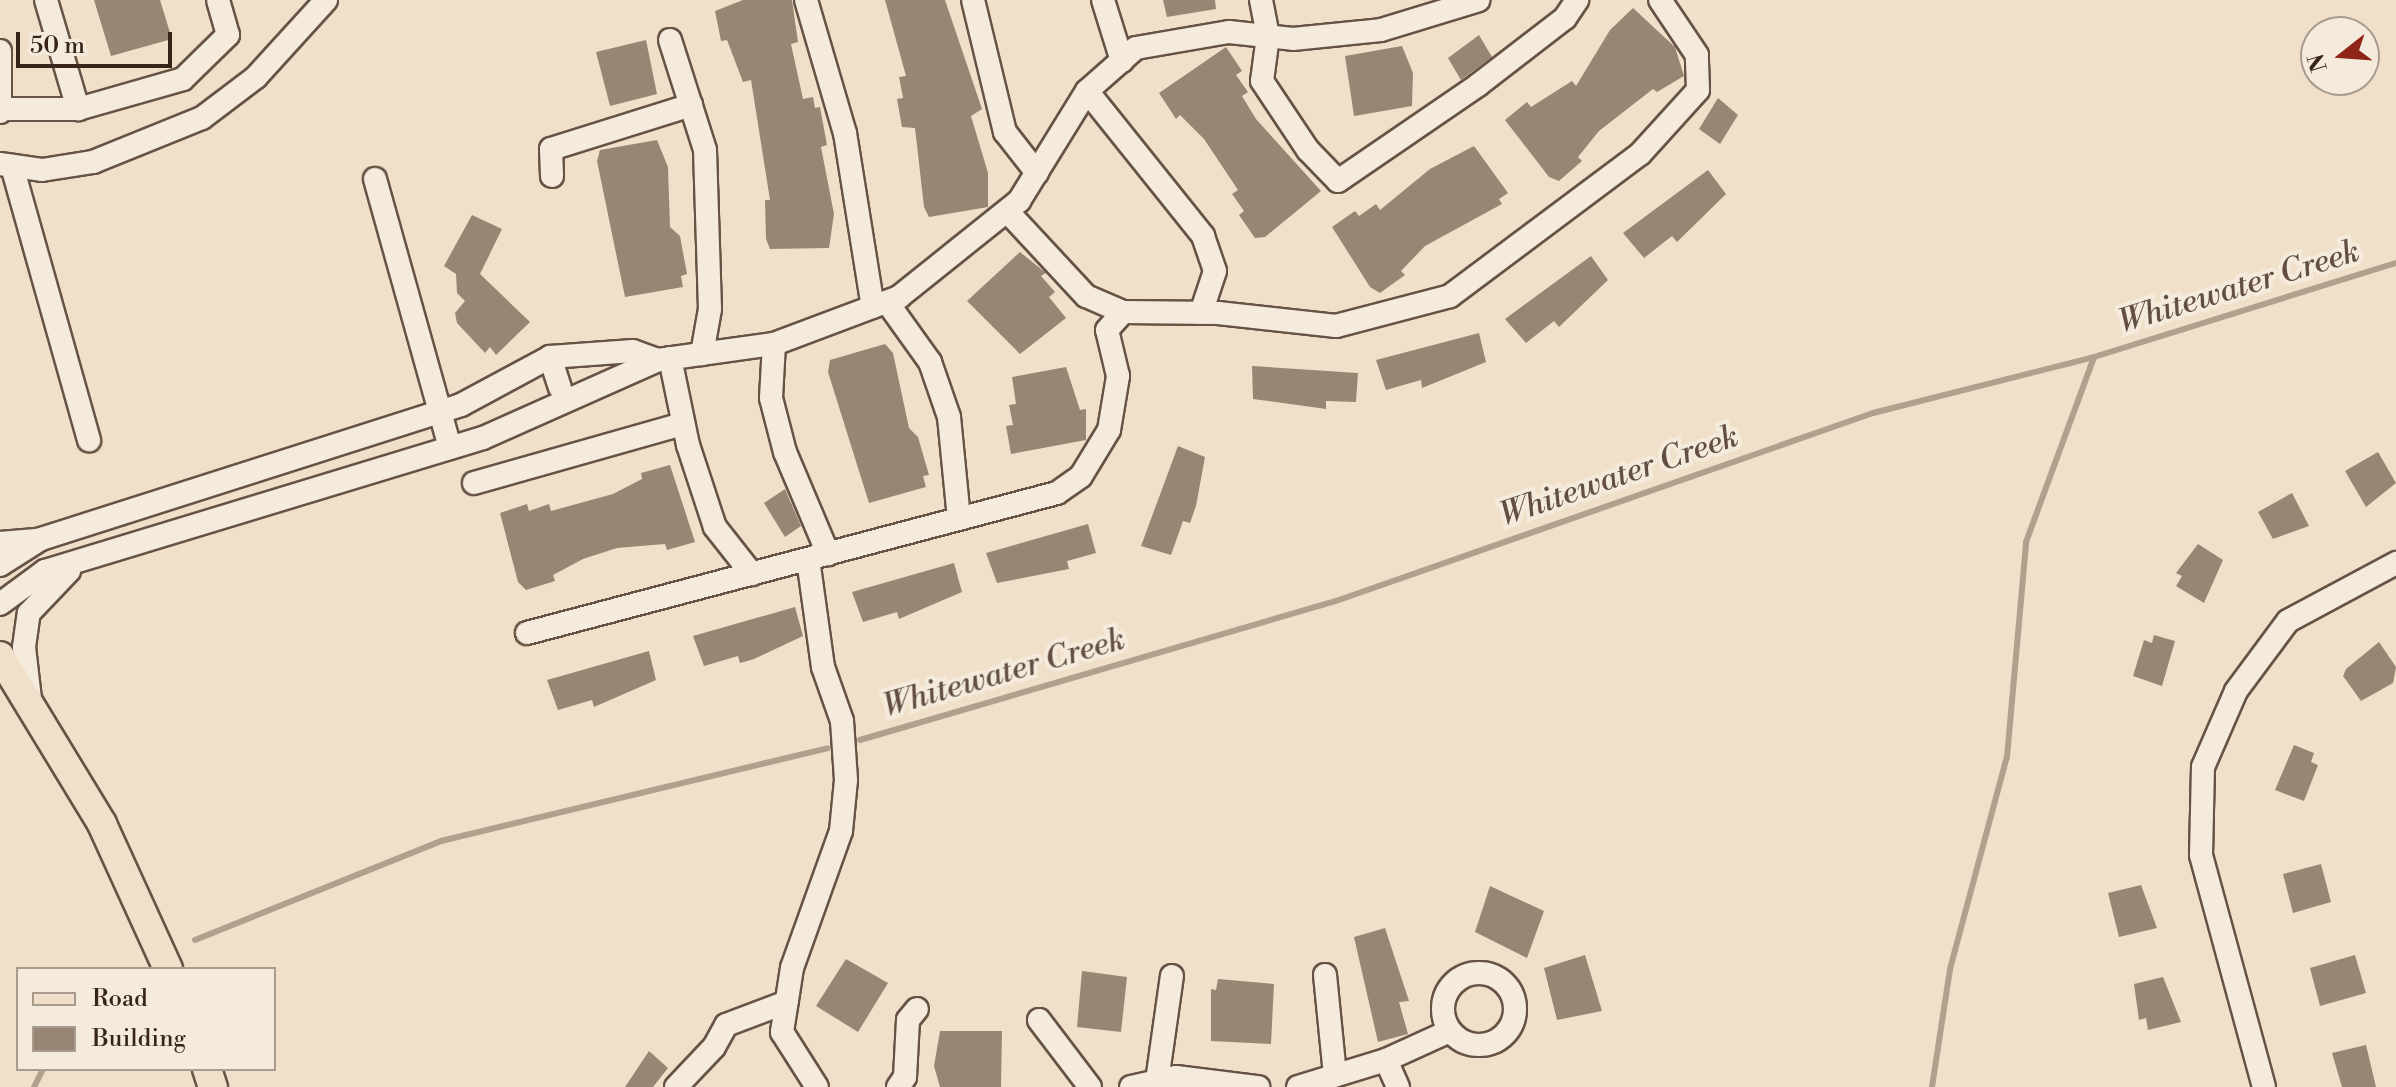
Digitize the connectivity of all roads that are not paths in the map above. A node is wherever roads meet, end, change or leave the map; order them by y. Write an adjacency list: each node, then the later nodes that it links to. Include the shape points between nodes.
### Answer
1 (46, 0): 18 (street)
2 (218, 0): 18 (street, via 228,35 201,67 183,79)
3 (326, 0): 20 (street, via 256,77 202,118 93,162 42,170)
4 (806, 0): 25 (street, via 845,133)
5 (973, 0): 21 (street, via 1005,132)
6 (1103, 0): 15 (street)
7 (1261, 0): 12 (street)
8 (1479, 0): 11 (street)
9 (1577, 0): 12 (street, via 1565,18 1478,85 1338,181 1308,150 1262,81)
10 (1660, 0): 27 (street, via 1697,55 1698,90 1640,154 1450,296 1336,326)
11 (1439, 6): 12 (street, via 1381,30)
12 (1268, 36): 15 (street, via 1229,32 1136,48)
13 (670, 40): 17 (street)
14 (0, 51): 19 (street)
15 (1122, 61): 16 (street)
16 (1087, 91): 21 (street); 27 (street, via 1203,236 1215,271)
17 (691, 105): 22 (street, via 551,149); 29 (street, via 705,150 710,309)
18 (78, 109): 19 (street)
19 (1, 110)
20 (6, 165): 37 (street)
21 (1037, 173): 24 (street)
22 (552, 176)
23 (375, 179): 34 (street)
24 (1007, 211): 25 (street); 26 (street, via 1086,296)
25 (880, 304): 28 (street); 42 (street, via 930,362 949,417)
26 (1123, 312): 27 (street); 42 (street, via 1107,330 1118,376 1109,430 1081,476 1057,493)
27 (1201, 313)
28 (774, 344): 29 (street); 45 (street, via 771,398)
29 (702, 354): 31 (street)
30 (550, 357): 31 (street, via 633,351); 32 (street); 34 (street)
31 (664, 359): 33 (street); 35 (street)
32 (560, 387): 33 (street); 36 (street)
33 (595, 388): 36 (street)
34 (441, 411): 38 (street); 39 (street)
35 (683, 424): 40 (street); 49 (street, via 715,527)
36 (491, 434): 38 (street)
37 (89, 440)
38 (450, 448): 41 (street)
39 (232, 478): 41 (street); 43 (street)
40 (474, 483)
41 (243, 512): 46 (street)
42 (959, 519): 45 (street)
43 (41, 539): 44 (street); 48 (street)
44 (0, 543)
45 (818, 556): 49 (street); 57 (street, via 823,667 842,721 846,780 841,831 792,968)
46 (86, 559): 50 (street, via 45,571); 53 (street, via 48,587 29,613 24,647)
47 (2396, 563): 72 (street, via 2288,621 2236,691 2203,767 2201,855)
48 (0, 565)
49 (752, 574): 51 (street)
50 (0, 604)
51 (527, 633)
52 (0, 656): 53 (main road)
53 (30, 700): 54 (main road, via 102,824)
54 (167, 967)
55 (1325, 975): 62 (street)
56 (1172, 976): 63 (street)
57 (787, 1002): 64 (street, via 726,1025); 65 (street, via 782,1032)
58 (917, 1009): 66 (street, via 908,1020 905,1077)
59 (1039, 1020): 67 (street)
60 (1450, 1031): 61 (street)
61 (1386, 1060): 62 (street); 71 (street)
62 (1335, 1076): 70 (street)
63 (1157, 1081): 68 (street); 69 (street, via 1176,1077)
64 (676, 1087)
65 (817, 1087)
66 (898, 1087)
67 (1090, 1087)
68 (1131, 1087)
69 (1258, 1087)
70 (1298, 1087)
71 (1398, 1087)
72 (2264, 1087)

